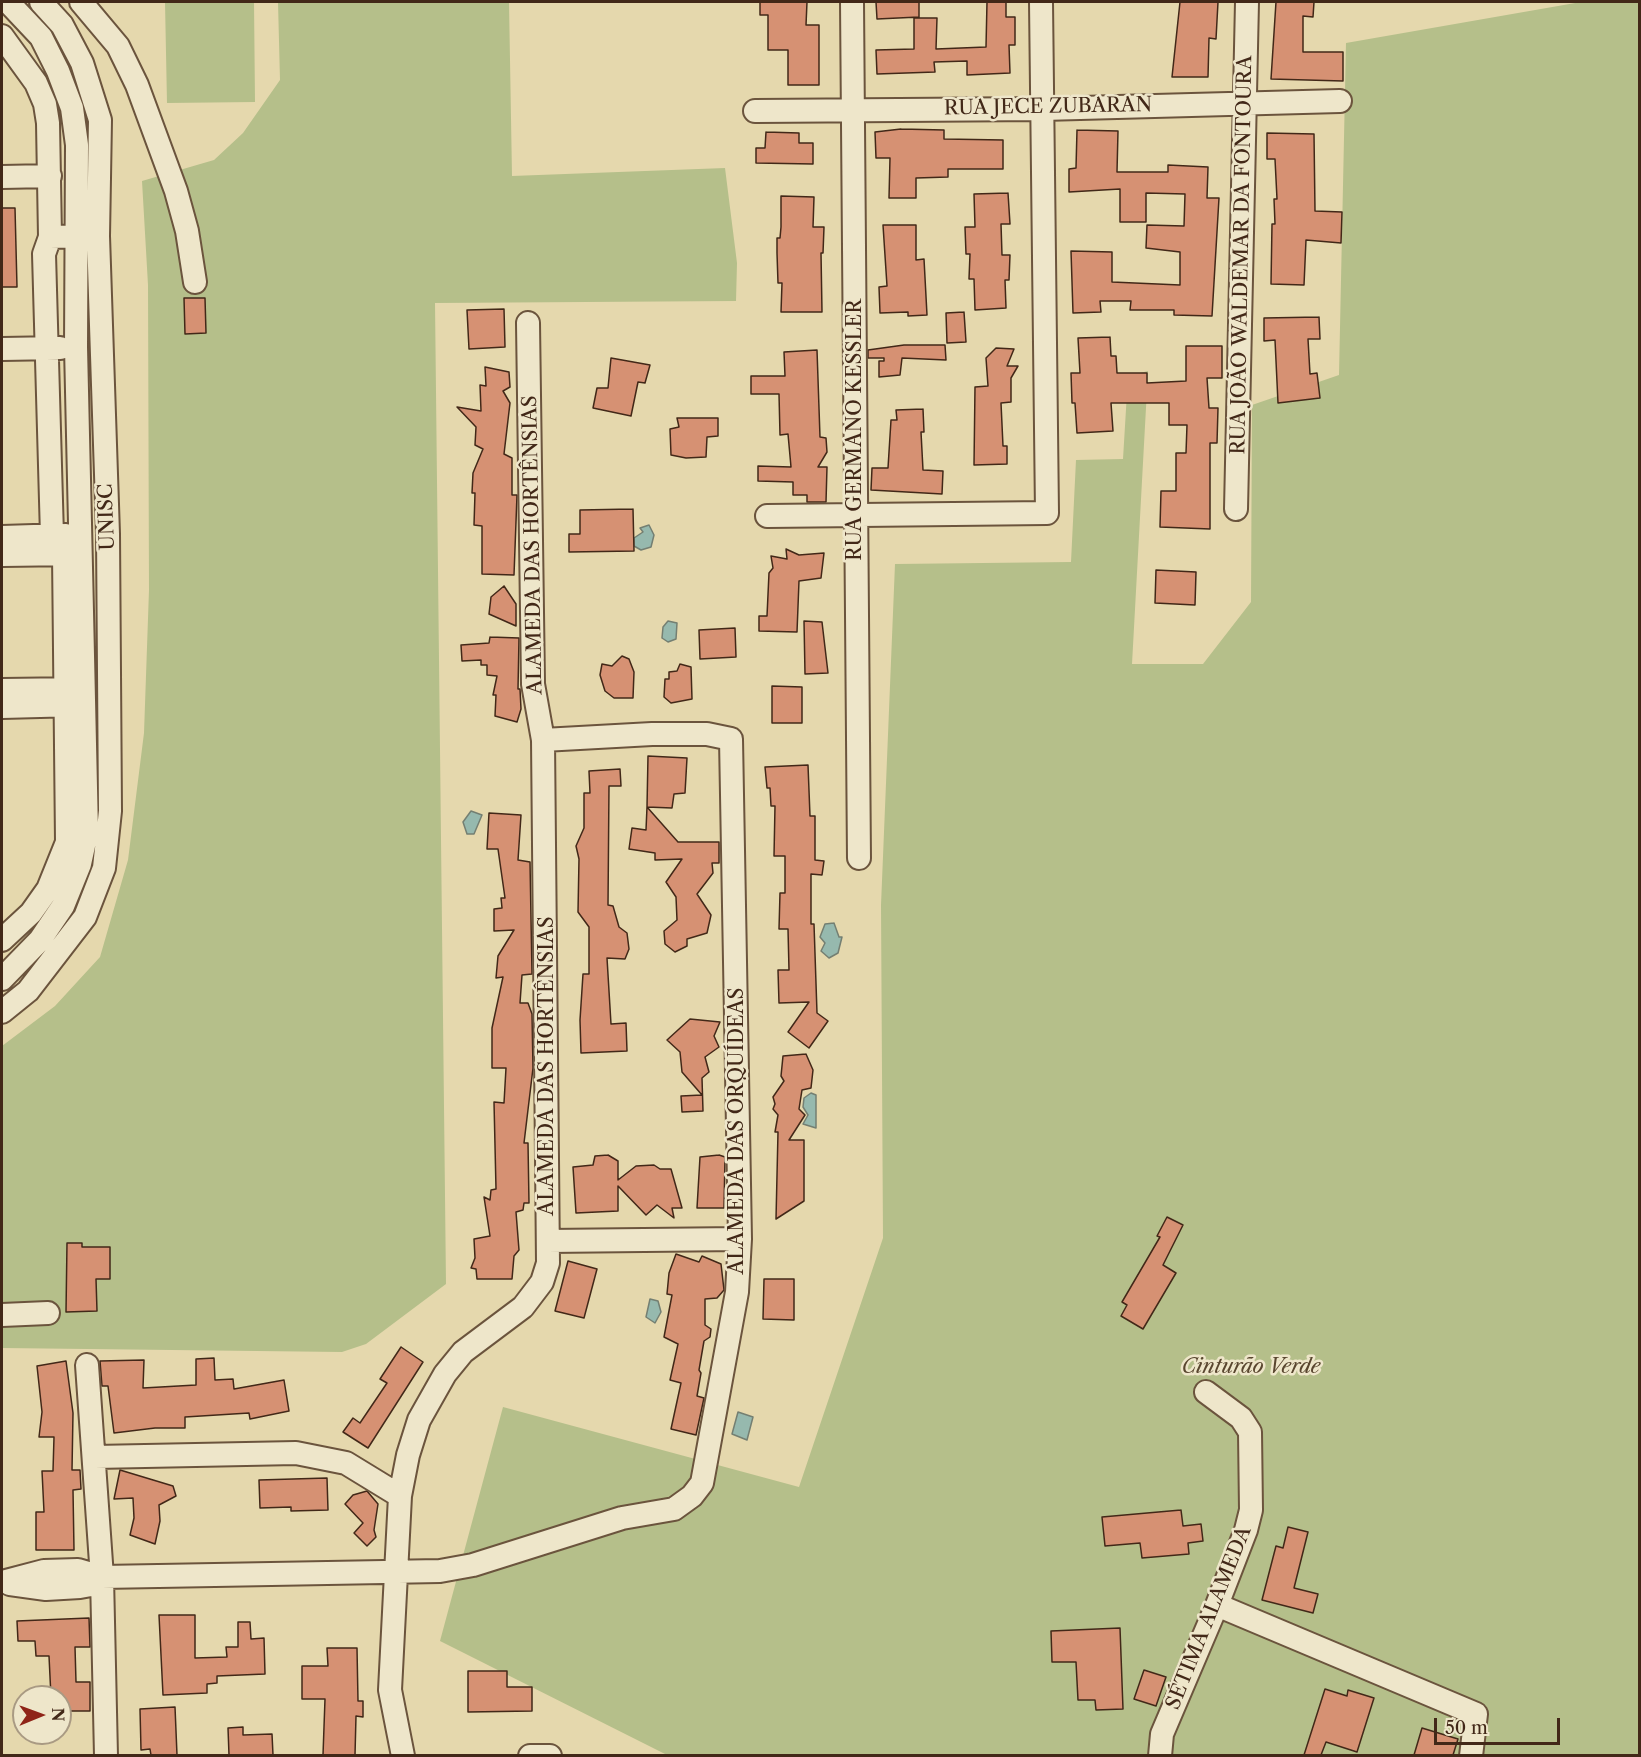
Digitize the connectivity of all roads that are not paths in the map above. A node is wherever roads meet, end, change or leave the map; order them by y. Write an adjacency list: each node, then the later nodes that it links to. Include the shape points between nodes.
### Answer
1 (8, 2): 15 (street, UNISC, via 40,37 72,108 77,146)
2 (41, 2): 16 (street, UNISC, via 62,25 82,63 100,120)
3 (81, 2): 18 (street, via 118,46 136,85 176,191)
4 (852, 2): 11 (street, RUA GERMANO KESSLER)
5 (1041, 2): 10 (street)
6 (1247, 2): 9 (street, RUA JOÃO WALDEMAR DA FONTOURA)
7 (2, 36): 13 (street, via 36,83 45,104)
8 (1340, 101): 9 (street, RUA JECE ZUBARAN)
9 (1246, 103): 10 (street, RUA JECE ZUBARAN); 23 (street, RUA JOÃO WALDEMAR DA FONTOURA)
10 (1043, 109): 11 (street, RUA JECE ZUBARAN); 24 (street, via 1047,513)
11 (854, 110): 12 (street, RUA JECE ZUBARAN); 24 (street, RUA GERMANO KESSLER)
12 (755, 111)
13 (50, 176): 14 (street); 17 (street)
14 (2, 177)
15 (75, 236): 16 (street); 17 (street); 20 (street, UNISC)
16 (98, 236): 27 (street, UNISC)
17 (50, 237): 21 (street, via 44,254)
18 (195, 282)
19 (528, 322): 34 (street, ALAMEDA DAS HORTÊNSIAS, via 533,684)
20 (76, 347): 21 (street); 28 (street, UNISC)
21 (46, 348): 22 (street); 28 (street)
22 (2, 349)
23 (1236, 509)
24 (855, 514): 25 (street); 35 (street, RUA GERMANO KESSLER)
25 (768, 516)
26 (16, 542): 28 (street); 29 (street)
27 (108, 543): 28 (street); 31 (street, UNISC)
28 (69, 544): 32 (street, UNISC)
29 (2, 555)
30 (2, 690): 32 (street)
31 (108, 696): 32 (street); 38 (street, UNISC, via 110,811 104,868 85,917 28,991)
32 (75, 697): 33 (street); 36 (street, via 67,842 48,889 31,913); 37 (street, UNISC, via 87,832 80,864 63,906 40,940)
33 (2, 707)
34 (543, 740): 39 (street, ALAMEDA DAS ORQUÍDEAS, via 652,734 707,734 731,739); 40 (street, ALAMEDA DAS HORTÊNSIAS)
35 (860, 858)
36 (2, 940)
37 (2, 979)
38 (2, 1012)
39 (740, 1239): 40 (street); 47 (street, ALAMEDA DAS ORQUÍDEAS, via 737,1292 721,1385 702,1483 692,1496 674,1509 582,1530 473,1565)
40 (548, 1241): 46 (street, ALAMEDA DAS HORTÊNSIAS, via 548,1263 542,1282 523,1307 463,1353 433,1393 419,1420)
41 (48, 1313): 42 (street)
42 (2, 1315)
43 (87, 1365): 45 (street)
44 (1206, 1392): 50 (street, SÉTIMA ALAMEDA, via 1241,1418 1250,1432 1252,1445 1248,1476 1251,1510)
45 (95, 1457): 46 (street, via 296,1453 346,1463); 48 (street)
46 (400, 1496): 47 (street, ALAMEDA DAS HORTÊNSIAS)
47 (396, 1573): 48 (street, ALAMEDA DAS ORQUÍDEAS); 52 (street, ALAMEDA DAS HORTÊNSIAS, via 390,1690)
48 (102, 1577): 49 (street, ALAMEDA DAS ORQUÍDEAS, via 91,1585 46,1589); 51 (street)
49 (2, 1582)
50 (1217, 1605): 55 (street, SÉTIMA ALAMEDA, via 1162,1734); 56 (street, via 1476,1714)
51 (106, 1755)
52 (403, 1755)
53 (530, 1755): 54 (street)
54 (550, 1755)
55 (1160, 1755)
56 (1471, 1755)

